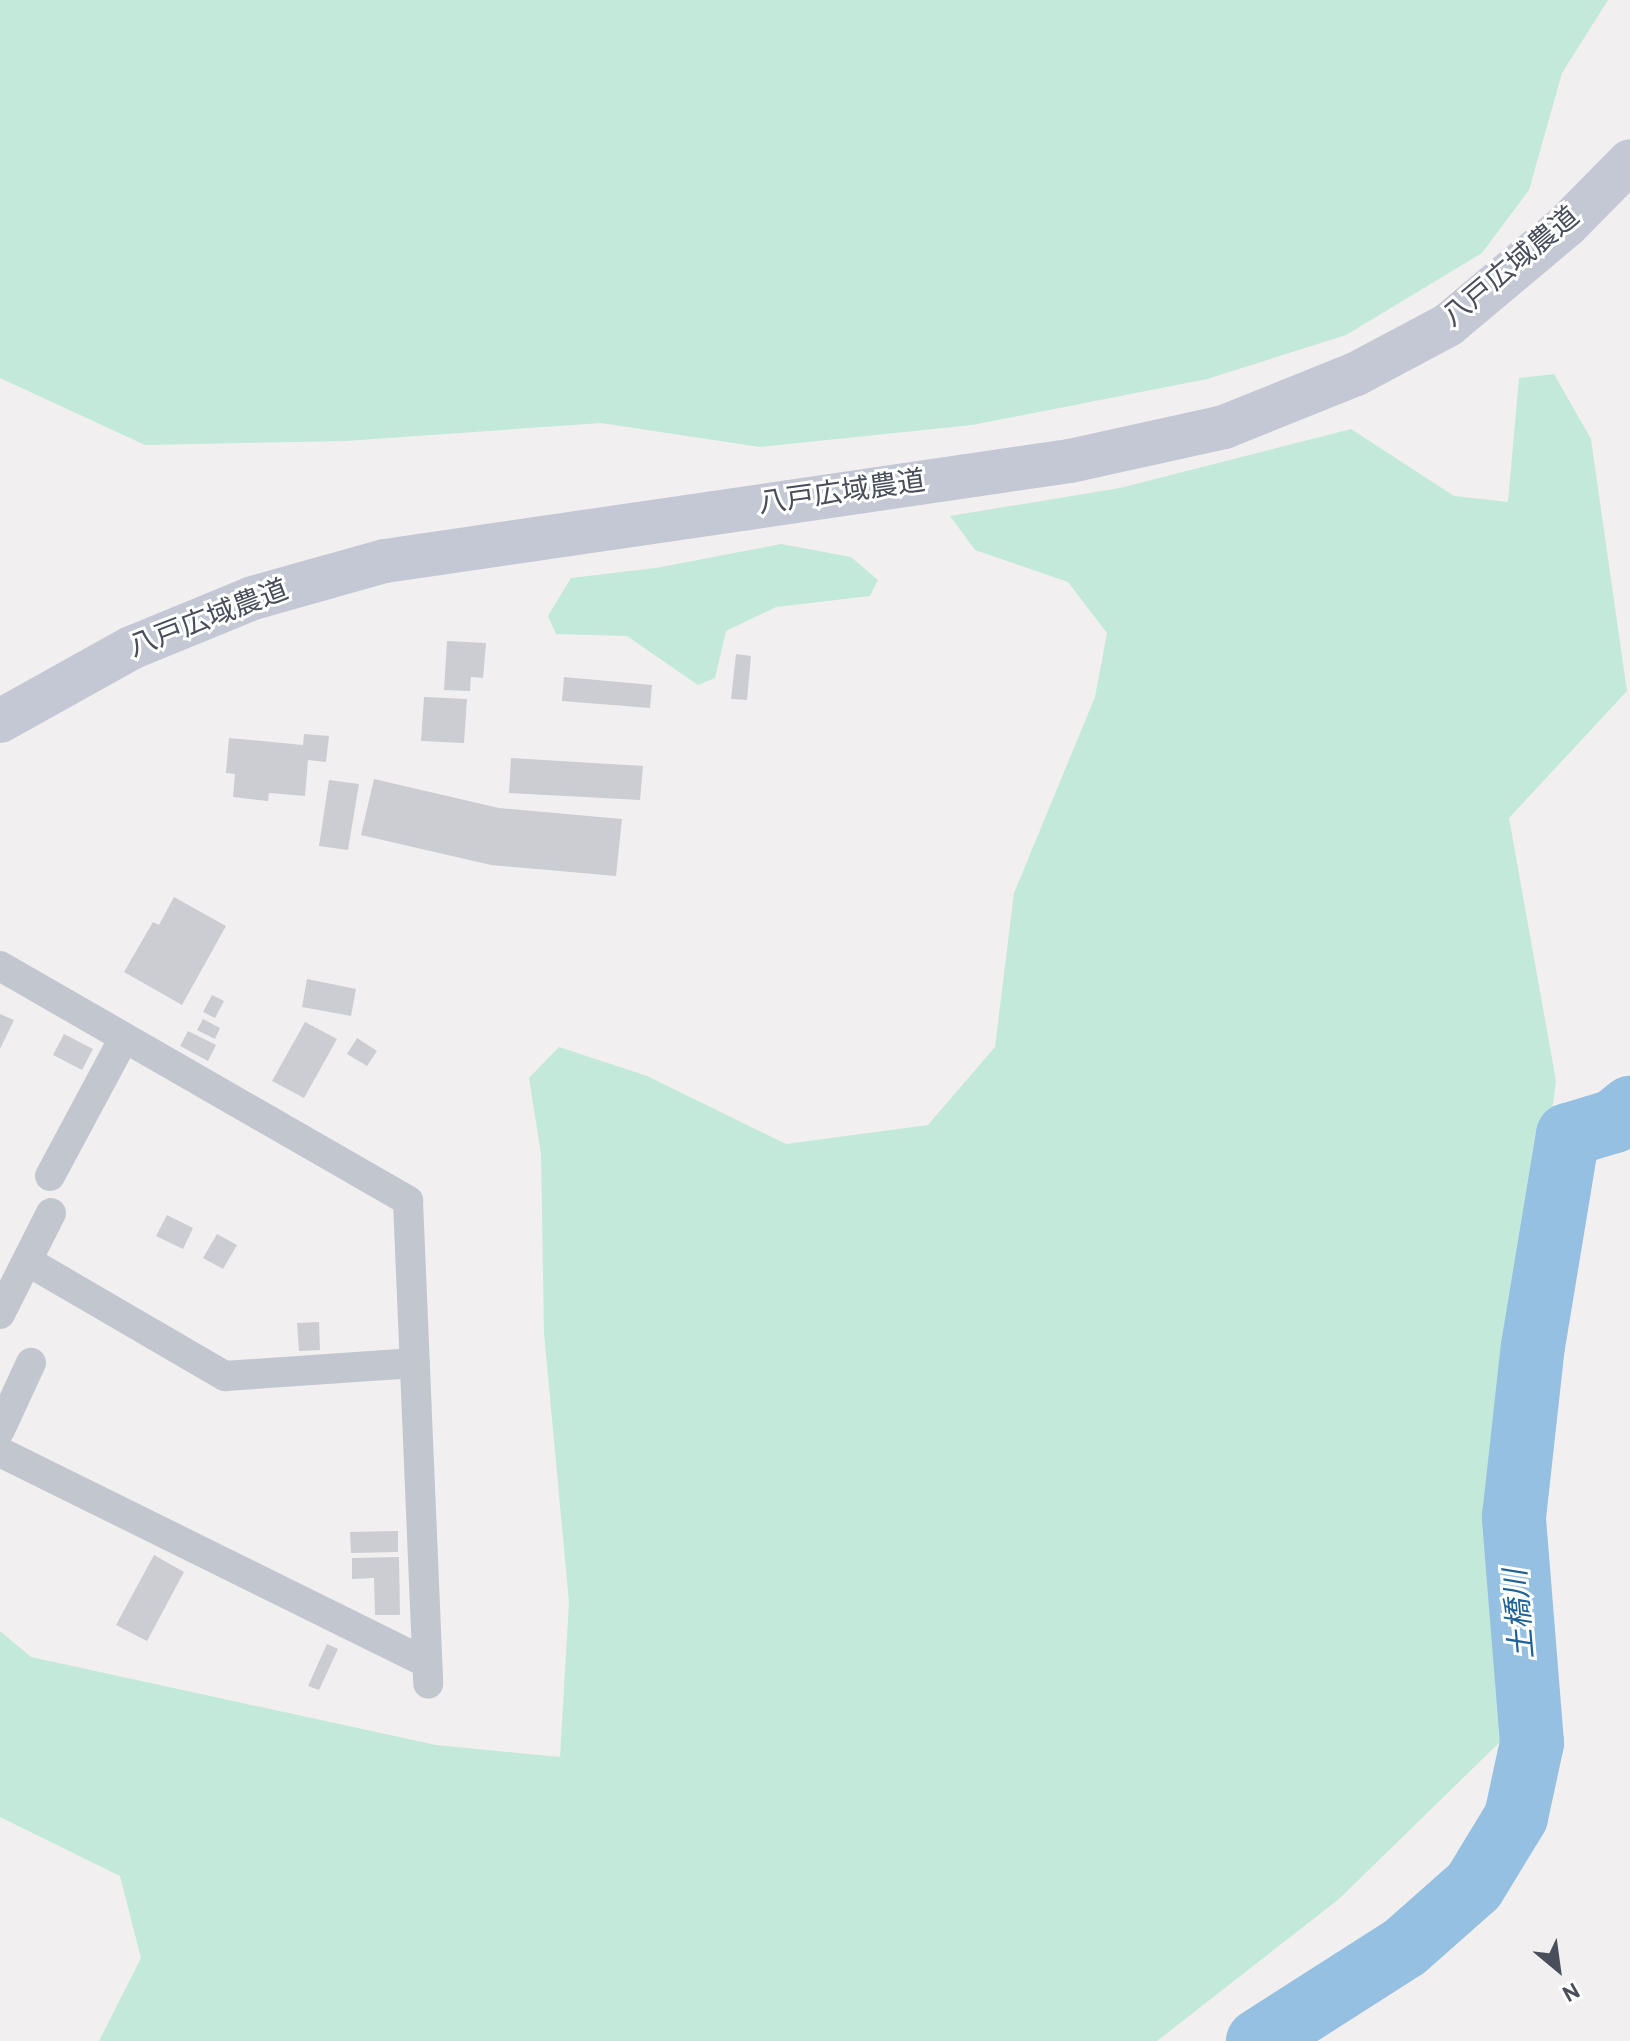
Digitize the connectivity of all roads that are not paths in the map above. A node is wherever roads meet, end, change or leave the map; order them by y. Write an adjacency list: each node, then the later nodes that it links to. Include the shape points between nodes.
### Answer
1 (1630, 161): 2 (street, 八戸広域農道, via 1566,226 1448,325 1356,374 1224,427 1070,461 385,561 253,598 131,648)
2 (0, 721)
3 (0, 966): 4 (street)
4 (124, 1038): 5 (street); 10 (street, via 408,1201)
5 (50, 1176)
6 (51, 1213): 7 (street)
7 (29, 1262): 8 (street); 10 (street, via 225,1376)
8 (0, 1314)
9 (31, 1363): 11 (street)
10 (415, 1363): 12 (street, via 427,1673)
11 (0, 1430)
12 (0, 1452)

